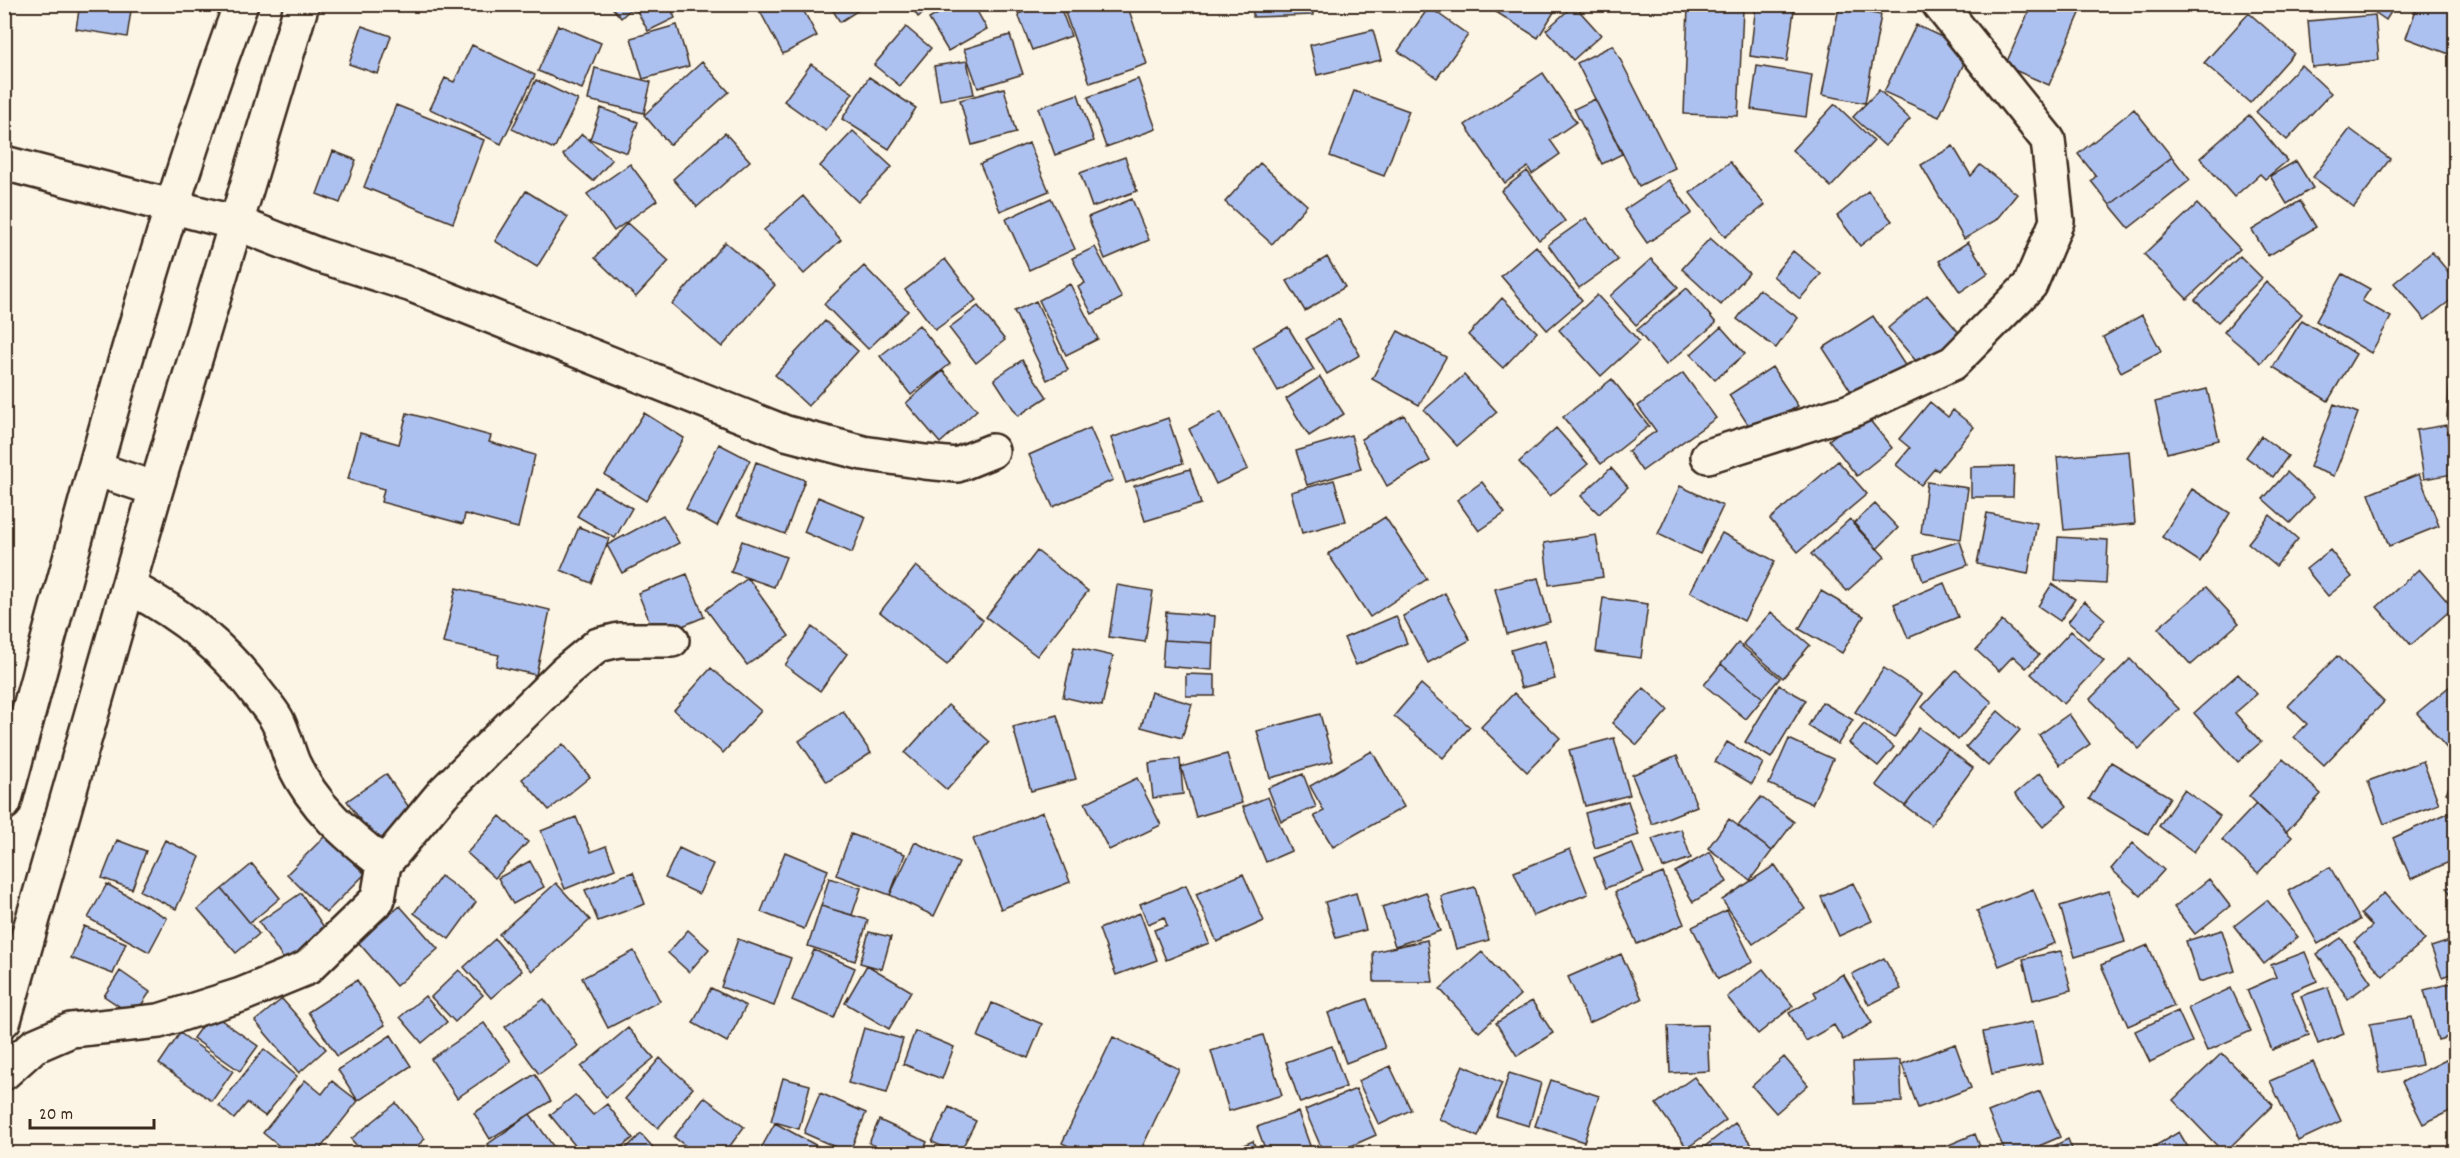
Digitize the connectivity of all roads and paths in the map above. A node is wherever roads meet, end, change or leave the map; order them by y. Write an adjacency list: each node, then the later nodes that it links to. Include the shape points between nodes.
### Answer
1 (242, 4): 5 (street)
2 (302, 4): 6 (street)
3 (1939, 4): 8 (street, via 2048,140 2057,221 2030,285 1953,363 1850,411)
4 (4, 163): 5 (street)
5 (172, 206): 6 (street); 9 (street)
6 (236, 223): 7 (street, via 412,285 786,433 863,453 957,465); 10 (street)
7 (992, 450)
8 (1708, 456)
9 (95, 469): 10 (street); 13 (street)
10 (156, 489): 11 (street)
11 (131, 578): 14 (street, via 133,589 178,615 237,666 277,719 308,791 334,823); 15 (street)
12 (672, 640): 14 (street, via 619,640 598,645 564,673 443,792)
13 (4, 803)
14 (384, 864): 16 (street, via 378,899 307,968 241,995 159,1021 70,1030 34,1046)
15 (4, 1020)
16 (4, 1073)

